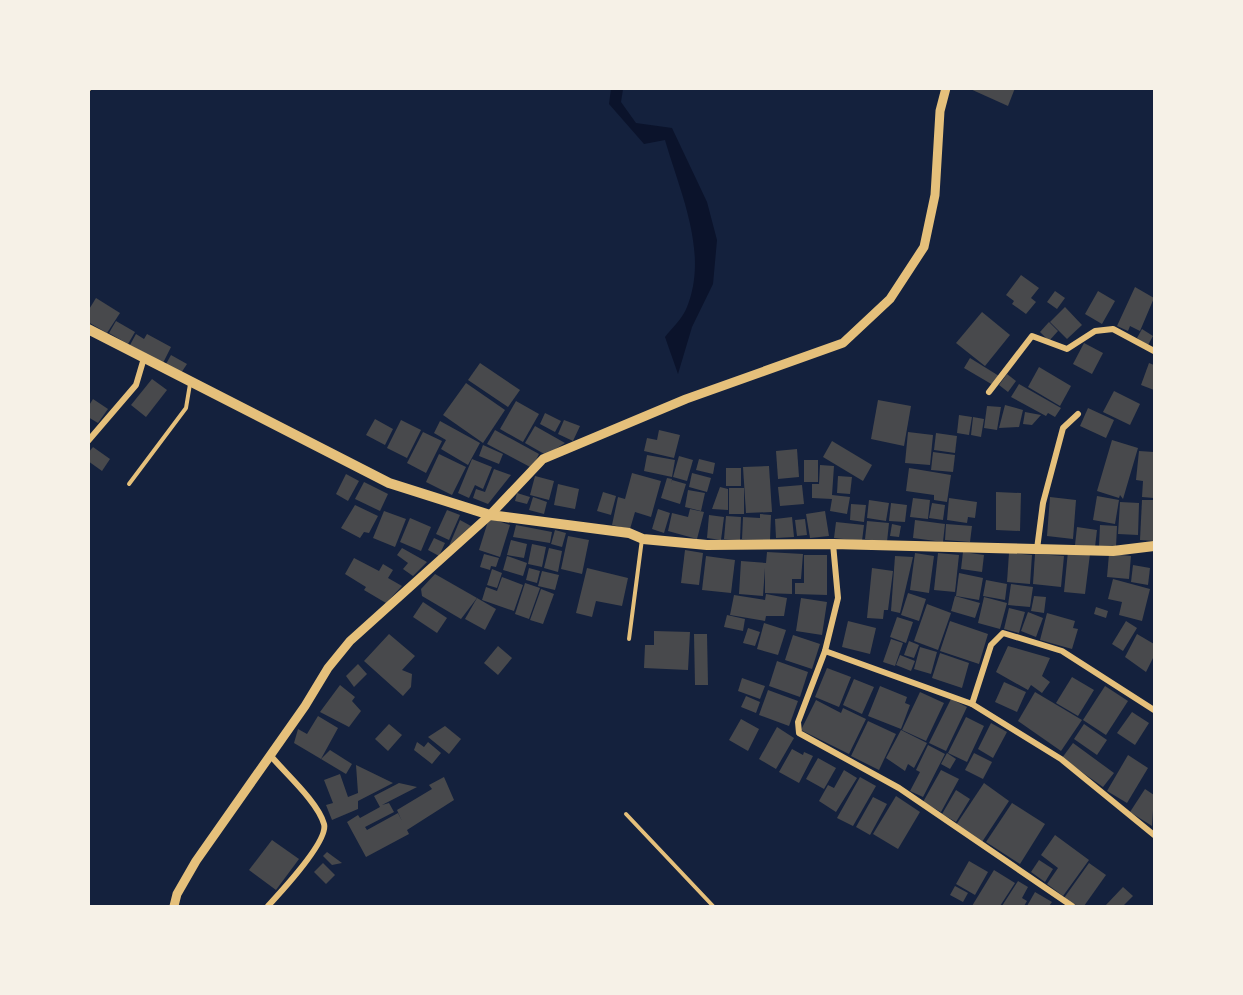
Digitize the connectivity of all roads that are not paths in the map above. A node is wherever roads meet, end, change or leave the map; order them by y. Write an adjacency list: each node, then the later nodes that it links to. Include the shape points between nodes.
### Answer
1 (946, 88): 10 (street, via 940,111 935,195 924,248 890,299 863,327 843,343 686,399 543,459)
2 (88, 329): 4 (main road)
3 (1155, 351): 6 (street, via 1113,328 1095,331 1067,350 1032,336)
4 (144, 358): 5 (main road); 8 (street, via 136,385)
5 (190, 381): 9 (lane, via 186,408); 10 (main road, via 389,483)
6 (989, 392)
7 (1078, 414): 14 (street, via 1063,428 1043,503)
8 (88, 441)
9 (129, 484)
10 (490, 515): 11 (main road, via 629,533); 19 (street, via 350,641)
11 (642, 539): 12 (main road, via 751,546); 15 (lane)
12 (833, 544): 14 (main road); 16 (street, via 838,598)
13 (1155, 546): 14 (main road, via 1113,551)
14 (1037, 549)
15 (629, 639)
16 (825, 651): 17 (street); 25 (street, via 798,722 799,733 899,788)
17 (972, 704): 18 (street, via 991,645 1003,633 1062,651); 21 (street, via 1061,759)
18 (1155, 710)
19 (270, 755): 22 (street, via 196,861); 23 (street, via 318,810 325,826 322,840)
20 (626, 814): 24 (lane)
21 (1155, 835)
22 (174, 906)
23 (268, 906)
24 (713, 906)
25 (1072, 906)

